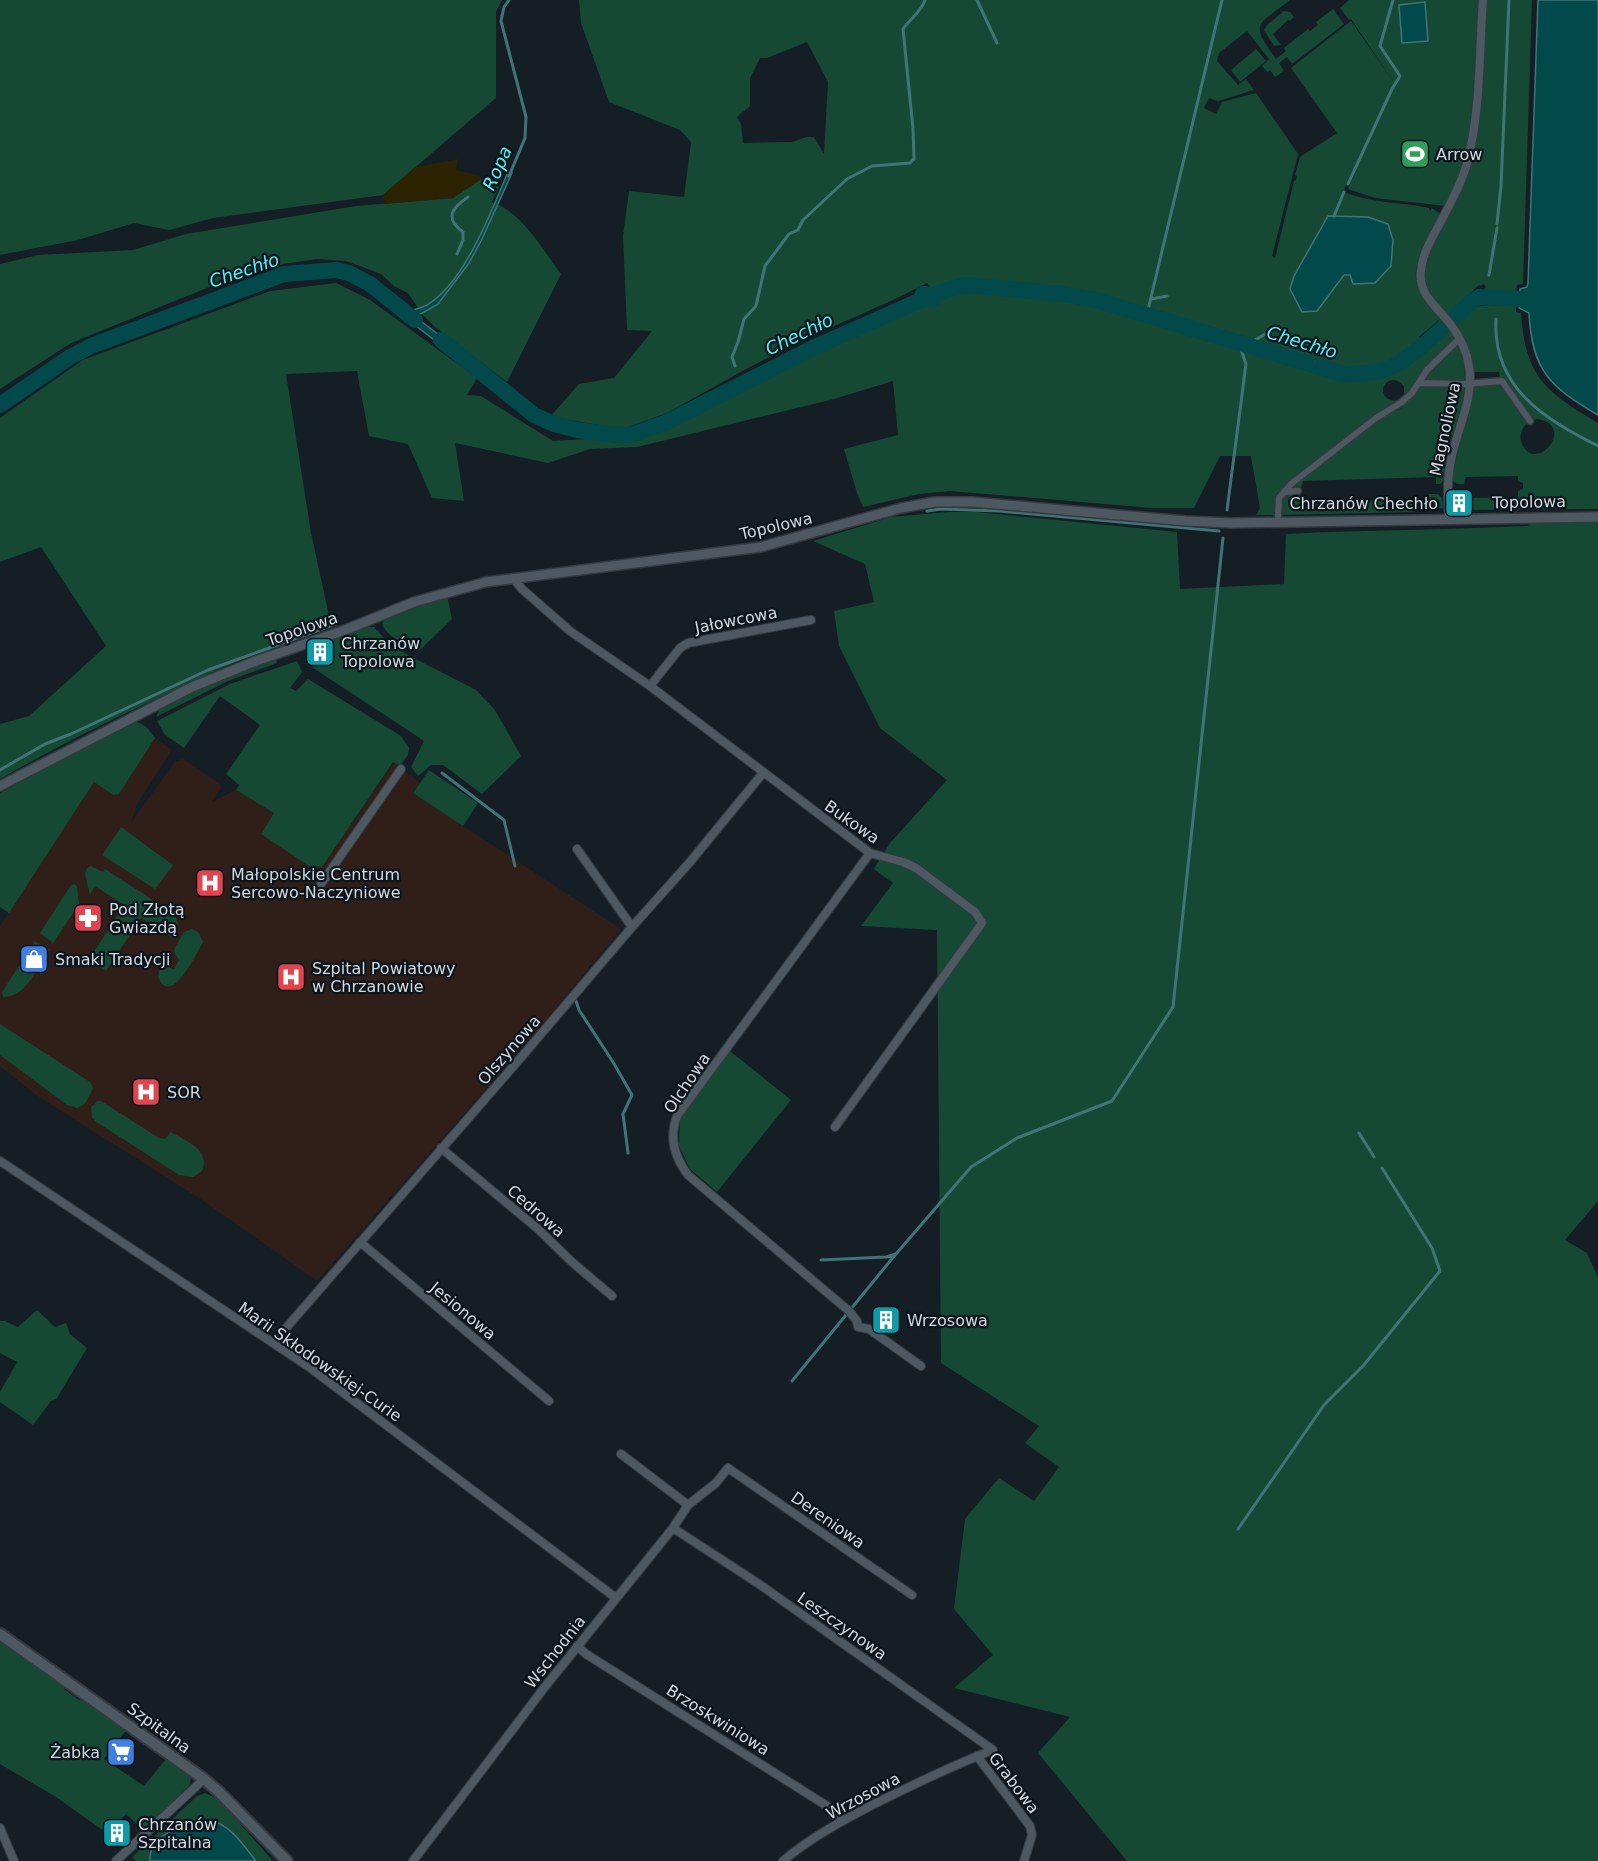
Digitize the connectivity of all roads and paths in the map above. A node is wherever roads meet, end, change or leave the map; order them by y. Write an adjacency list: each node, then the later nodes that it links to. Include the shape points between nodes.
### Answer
1 (1483, 0): 2 (street, Magnoliowa, via 1477,97 1468,160 1428,246 1420,273 1429,302)
2 (1459, 339): 3 (street); 4 (street, Magnoliowa)
3 (1419, 383): 4 (street); 7 (street, via 1398,406)
4 (1470, 383): 5 (street, via 1502,381); 10 (street, Magnoliowa, via 1449,472)
5 (1530, 421)
6 (1298, 491): 7 (street)
7 (1283, 492): 8 (street)
8 (1278, 516)
9 (1598, 516): 10 (street, Topolowa)
10 (1449, 518): 11 (street, Topolowa, via 1232,523 934,502 761,546)
11 (513, 579): 13 (street, Bukowa, via 570,631); 16 (street, Topolowa, via 446,592 256,661 183,692)
12 (811, 620): 13 (street, Jałowcowa, via 688,643)
13 (650, 686): 15 (street, Bukowa)
14 (401, 769): 19 (street)
15 (763, 772): 18 (street, Bukowa); 20 (street, Olszynowa)
16 (0, 786)
17 (577, 849): 20 (street)
18 (870, 853): 21 (street, Bukowa, via 916,868 975,912 982,923); 27 (street, Olchowa, via 677,1116 672,1135 677,1156 688,1175 849,1311 858,1328 869,1329)
19 (321, 884)
20 (632, 927): 22 (street, Olszynowa)
21 (835, 1127)
22 (441, 1148): 24 (street, Olszynowa); 25 (street, Cedrowa)
23 (0, 1161): 26 (street, Marii Skłodowskiej-Curie)
24 (360, 1242): 26 (street, Olszynowa); 28 (street, Jesionowa)
25 (612, 1296)
26 (273, 1343): 34 (street, Marii Skłodowskiej-Curie)
27 (921, 1366)
28 (549, 1401)
29 (621, 1454): 31 (street)
30 (728, 1468): 31 (street, Wschodnia); 33 (street, Dereniowa)
31 (688, 1505): 32 (street, Wschodnia)
32 (673, 1528): 34 (street, Wschodnia); 37 (street, Leszczynowa, via 759,1584)
33 (912, 1595)
34 (616, 1598): 36 (street, Wschodnia)
35 (0, 1634): 39 (main road, Szpitalna)
36 (577, 1646): 40 (street, Brzoskwiniowa, via 835,1810); 45 (street, Wschodnia)
37 (993, 1750): 38 (street, Wrzosowa)
38 (977, 1756): 40 (street, Wrzosowa); 47 (street, Grabowa, via 1030,1826 1032,1835)
39 (204, 1779): 43 (street); 44 (main road, Szpitalna)
40 (843, 1821): 46 (street, Wrzosowa, via 809,1840)
41 (0, 1828): 42 (street)
42 (14, 1861)
43 (116, 1861)
44 (287, 1861)
45 (413, 1861)
46 (783, 1861)
47 (1024, 1861)

